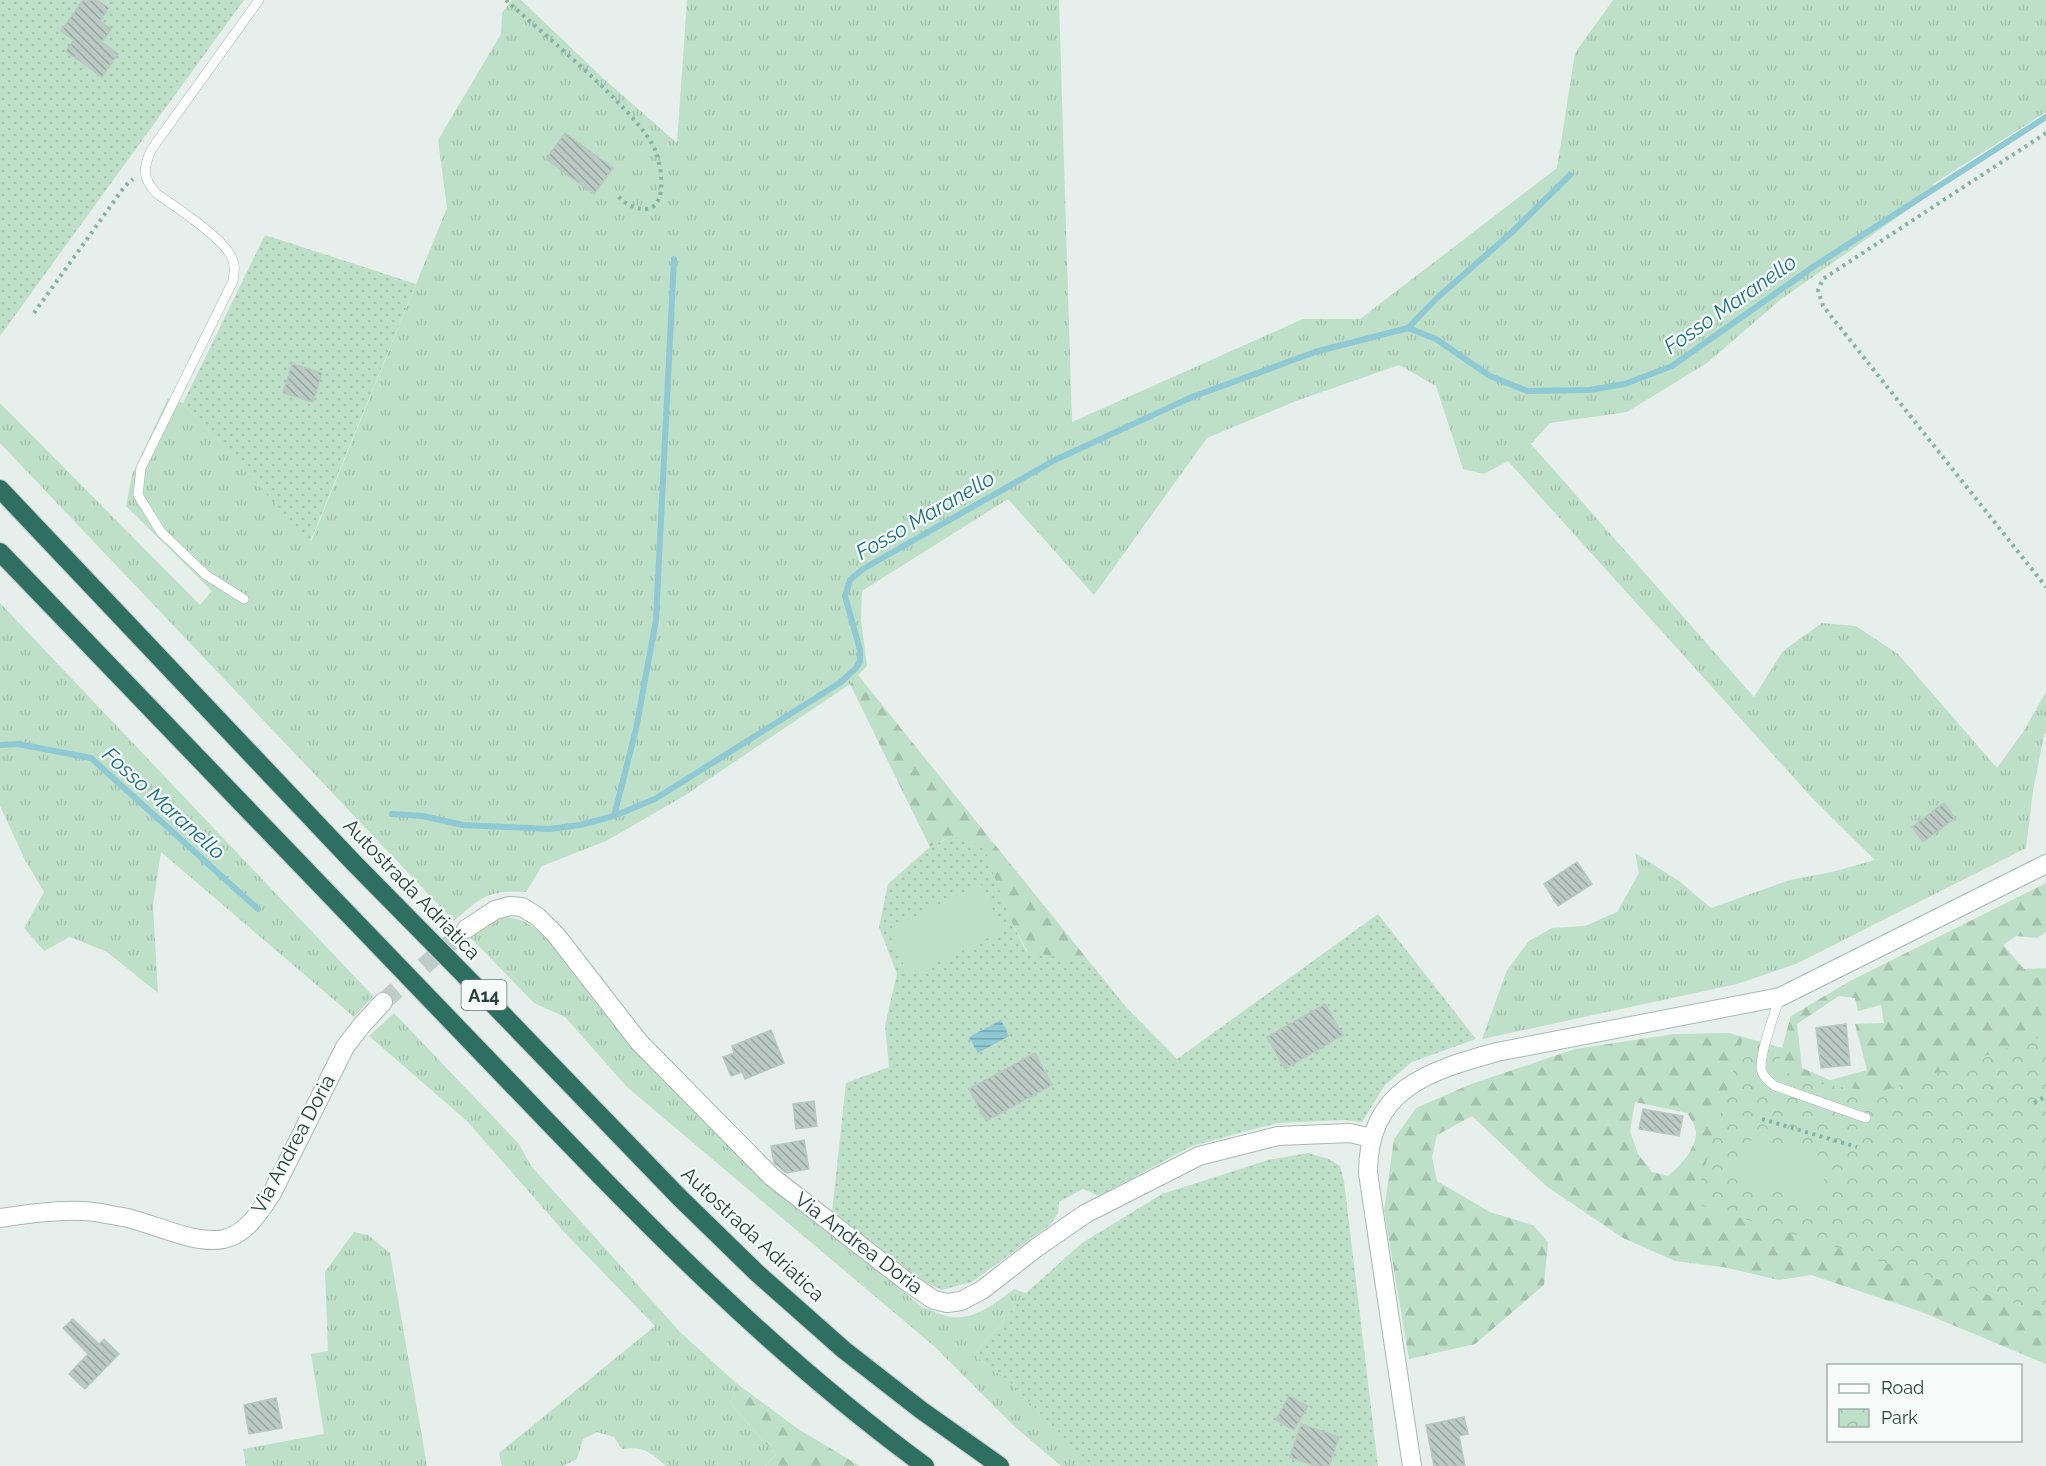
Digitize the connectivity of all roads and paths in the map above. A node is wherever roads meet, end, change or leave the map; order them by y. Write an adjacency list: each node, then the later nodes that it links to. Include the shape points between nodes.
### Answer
1 (259, 0): 4 (lane, via 151,150)
2 (506, 0): 5 (path, via 610,96 643,130 655,150 662,184 658,202 643,210)
3 (2046, 133): 9 (path, via 1823,279 1818,290 1823,306)
4 (145, 174): 6 (path, via 125,186); 10 (lane, via 147,184 156,193 222,244 235,267 233,281 141,468 138,495 161,532 206,575)
5 (615, 194)
6 (34, 313)
7 (0, 489): 23 (highway, Autostrada Adriatica / A14, via 368,877 687,1205 844,1350)
8 (0, 552): 22 (highway, A14, via 651,1229 818,1382)
9 (2046, 587)
10 (243, 600)
11 (2046, 864): 13 (street)
12 (466, 929): 19 (street, Via Andrea Doria, via 495,910 510,906 522,907 538,917 639,1042 772,1177 906,1281 940,1302 962,1301 982,1290 1085,1214 1199,1156 1278,1136 1350,1133)
13 (1780, 997): 17 (lane, via 1761,1060 1761,1071 1767,1081); 19 (street, via 1497,1052 1455,1064 1422,1077 1405,1089 1390,1103)
14 (383, 1002): 21 (street, Via Andrea Doria, via 345,1047 260,1212 247,1227 227,1239 206,1241 84,1211)
15 (2046, 1096): 16 (path)
16 (2034, 1103)
17 (1866, 1118)
18 (1762, 1119): 20 (path)
19 (1371, 1138): 24 (street, via 1368,1173)
20 (1857, 1147)
21 (0, 1218)
22 (925, 1466)
23 (1000, 1466)
24 (1412, 1466)

